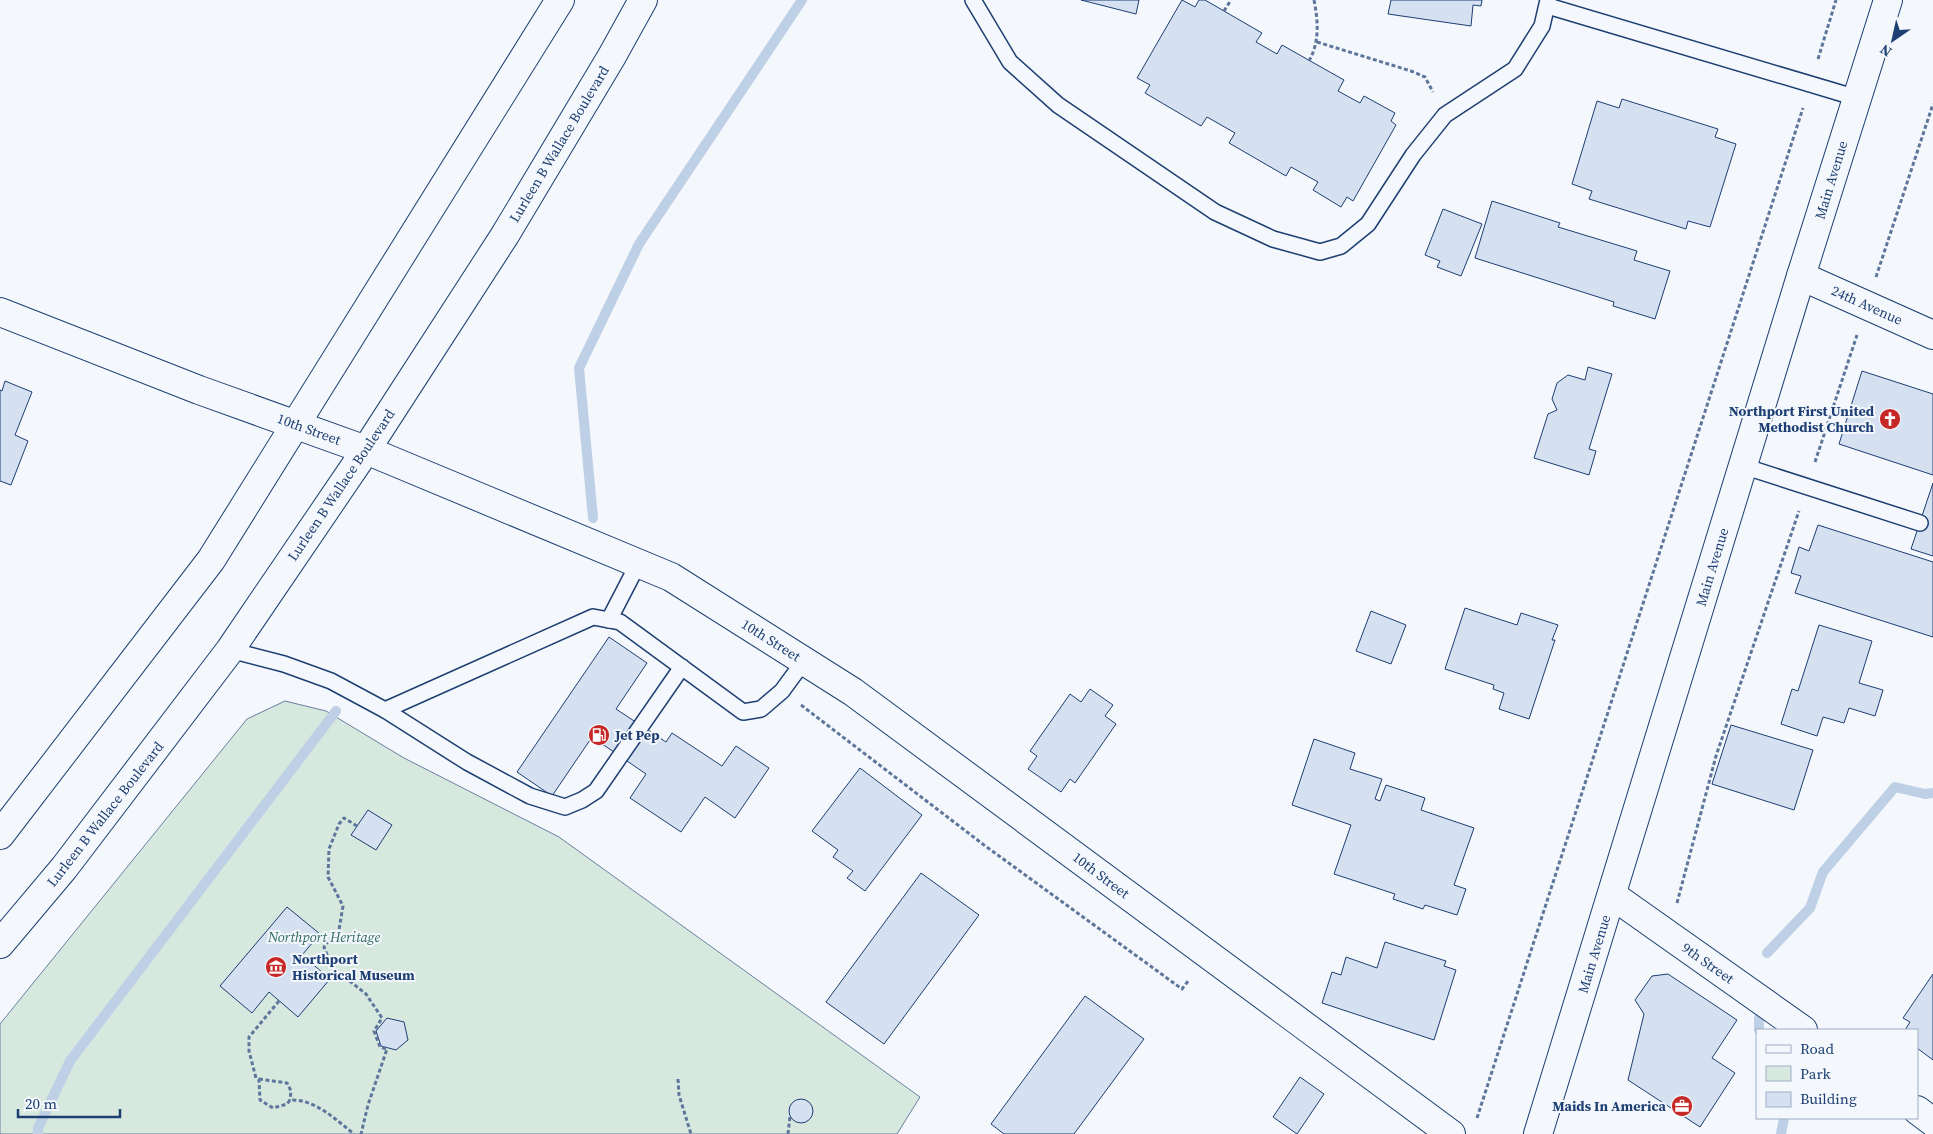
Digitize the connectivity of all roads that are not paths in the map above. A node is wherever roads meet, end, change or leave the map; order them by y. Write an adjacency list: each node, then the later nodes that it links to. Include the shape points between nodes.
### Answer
1 (560, 0): 10 (main road)
2 (643, 0): 11 (main road, Lurleen B Wallace Boulevard, via 505,235)
3 (973, 0): 5 (lane, via 1010,62 1058,105 1215,212 1273,239 1320,252 1341,246 1368,224 1412,155 1445,115 1515,69 1542,26)
4 (1888, 0): 6 (main road, Main Avenue)
5 (1548, 3): 6 (lane)
6 (1857, 98): 7 (main road, Main Avenue)
7 (1801, 276): 9 (main road, 24th Avenue); 12 (main road, Main Avenue)
8 (0, 312): 10 (main road, 10th Street, via 199,390)
9 (1933, 335)
10 (297, 424): 11 (main road, 10th Street); 20 (main road, via 210,560)
11 (366, 450): 14 (main road, 10th Street); 16 (main road, Lurleen B Wallace Boulevard)
12 (1743, 466): 13 (lane); 21 (main road, Main Avenue)
13 (1920, 523)
14 (638, 564): 15 (lane); 17 (main road, 10th Street, via 671,577)
15 (609, 620): 18 (lane, via 620,622); 19 (lane, via 593,617)
16 (230, 650): 19 (lane, via 332,681); 22 (main road, Lurleen B Wallace Boulevard, via 64,868)
17 (804, 661): 18 (lane, via 782,691 761,709 743,712); 26 (main road, 10th Street, via 853,692)
18 (682, 667): 19 (lane, via 596,791 565,807 530,796 467,762)
19 (385, 710)
20 (0, 835)
21 (1612, 895): 23 (main road, 9th Street); 27 (main road, Main Avenue)
22 (0, 944)
23 (1802, 1029)
24 (1918, 1111): 25 (main road)
25 (1933, 1122)
26 (1451, 1134)
27 (1538, 1134)

